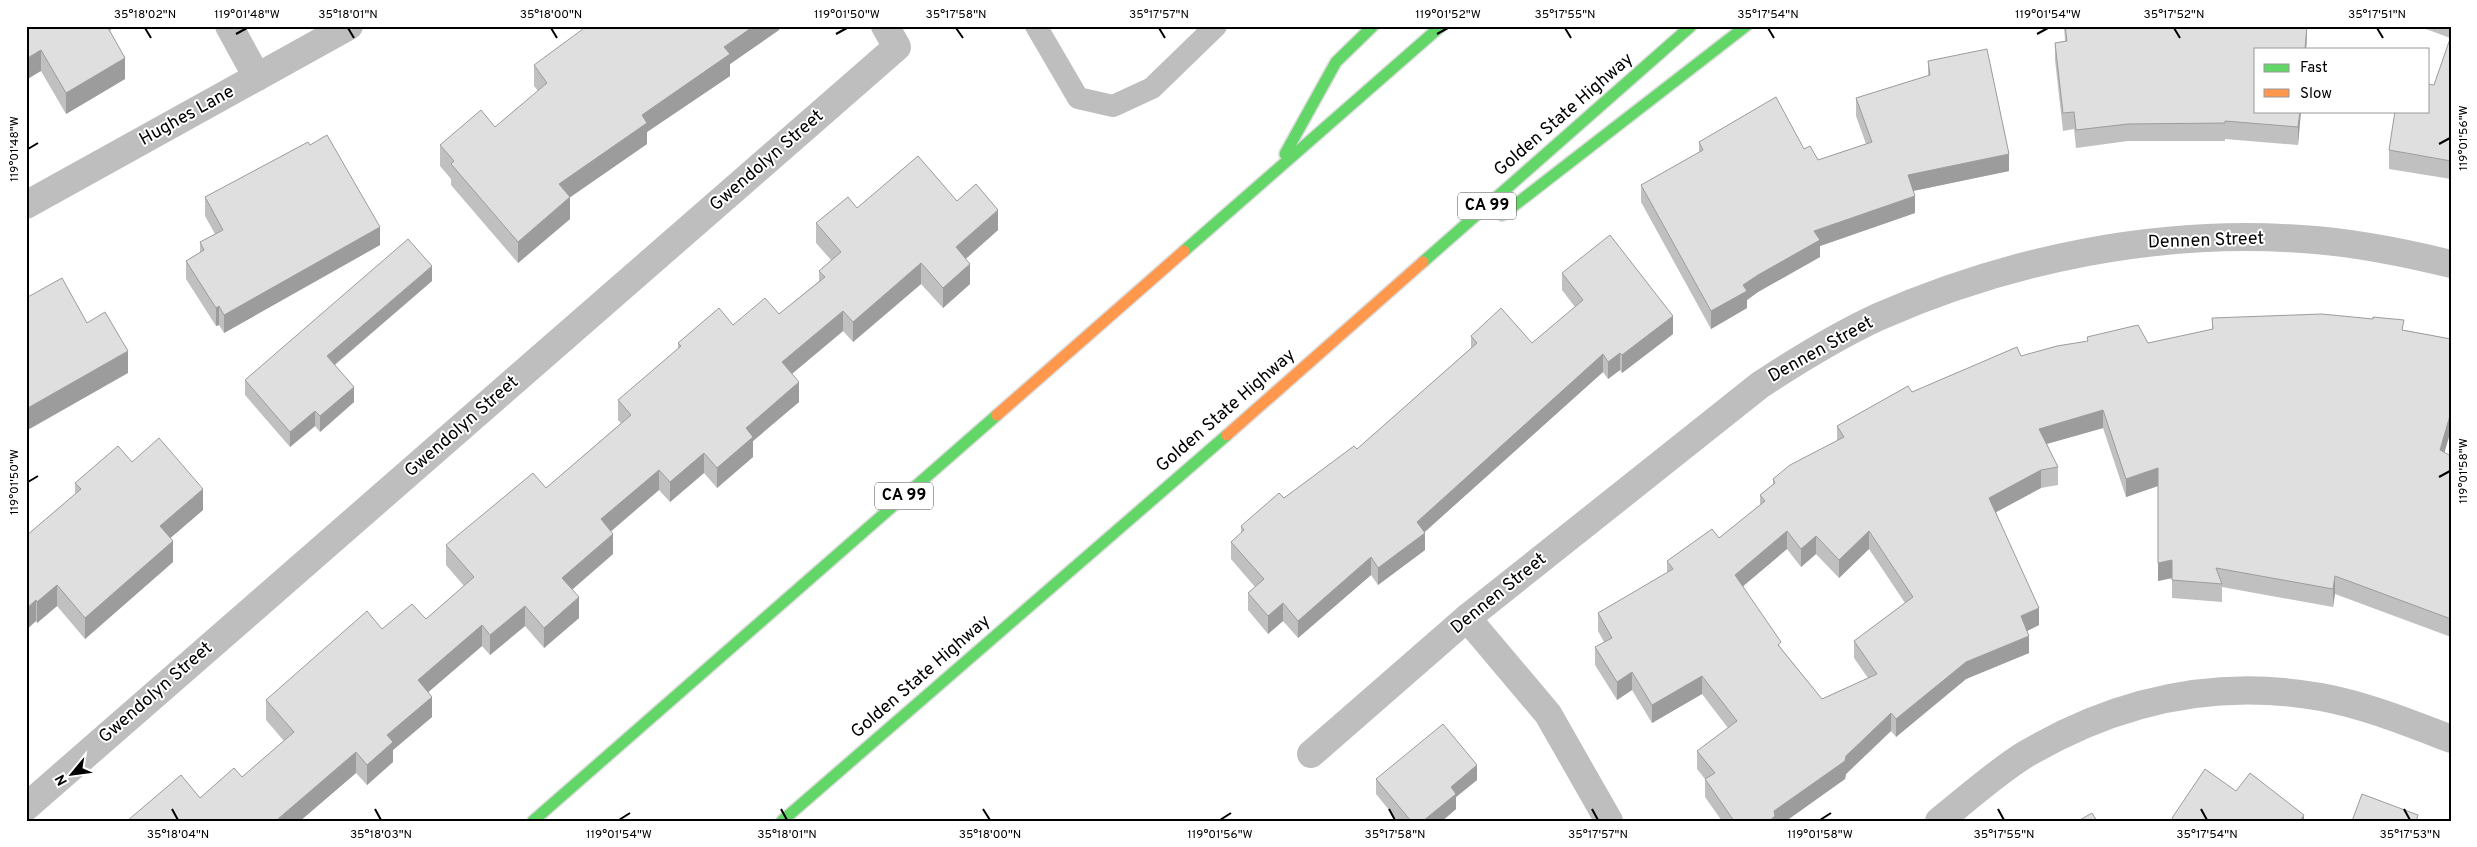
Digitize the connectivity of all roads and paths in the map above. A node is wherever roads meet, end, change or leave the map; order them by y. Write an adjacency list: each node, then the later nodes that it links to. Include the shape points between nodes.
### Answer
1 (229, 26): 10 (street)
2 (349, 26): 10 (street, Hughes Lane)
3 (1036, 26): 4 (lane, via 1078,98 1113,106 1152,88)
4 (1216, 26)
5 (1373, 26): 11 (highway, via 1336,62)
6 (1441, 26): 11 (highway, CA 99)
7 (1691, 26): 16 (highway, Golden State Highway / CA 99)
8 (1746, 26): 13 (highway)
9 (891, 37): 20 (street, Gwendolyn Street)
10 (257, 77): 12 (street, Hughes Lane)
11 (1275, 172): 21 (highway, CA 99)
12 (26, 205)
13 (1495, 221)
14 (2451, 264): 17 (street, Dennen Street, via 2391,250 2302,239 2211,238 2136,244 2048,259 1960,284 1877,318 1803,357 1760,385)
15 (1432, 270): 16 (highway)
16 (1284, 385): 22 (highway, Golden State Highway / CA 99)
17 (1467, 618): 19 (street, Dennen Street); 23 (street, via 1548,714)
18 (2451, 739): 24 (street, via 2383,714 2322,697 2258,690 2195,693 2140,704 2080,725 2024,755)
19 (1310, 754)
20 (26, 807)
21 (533, 821)
22 (782, 821)
23 (1609, 821)
24 (1939, 821)

